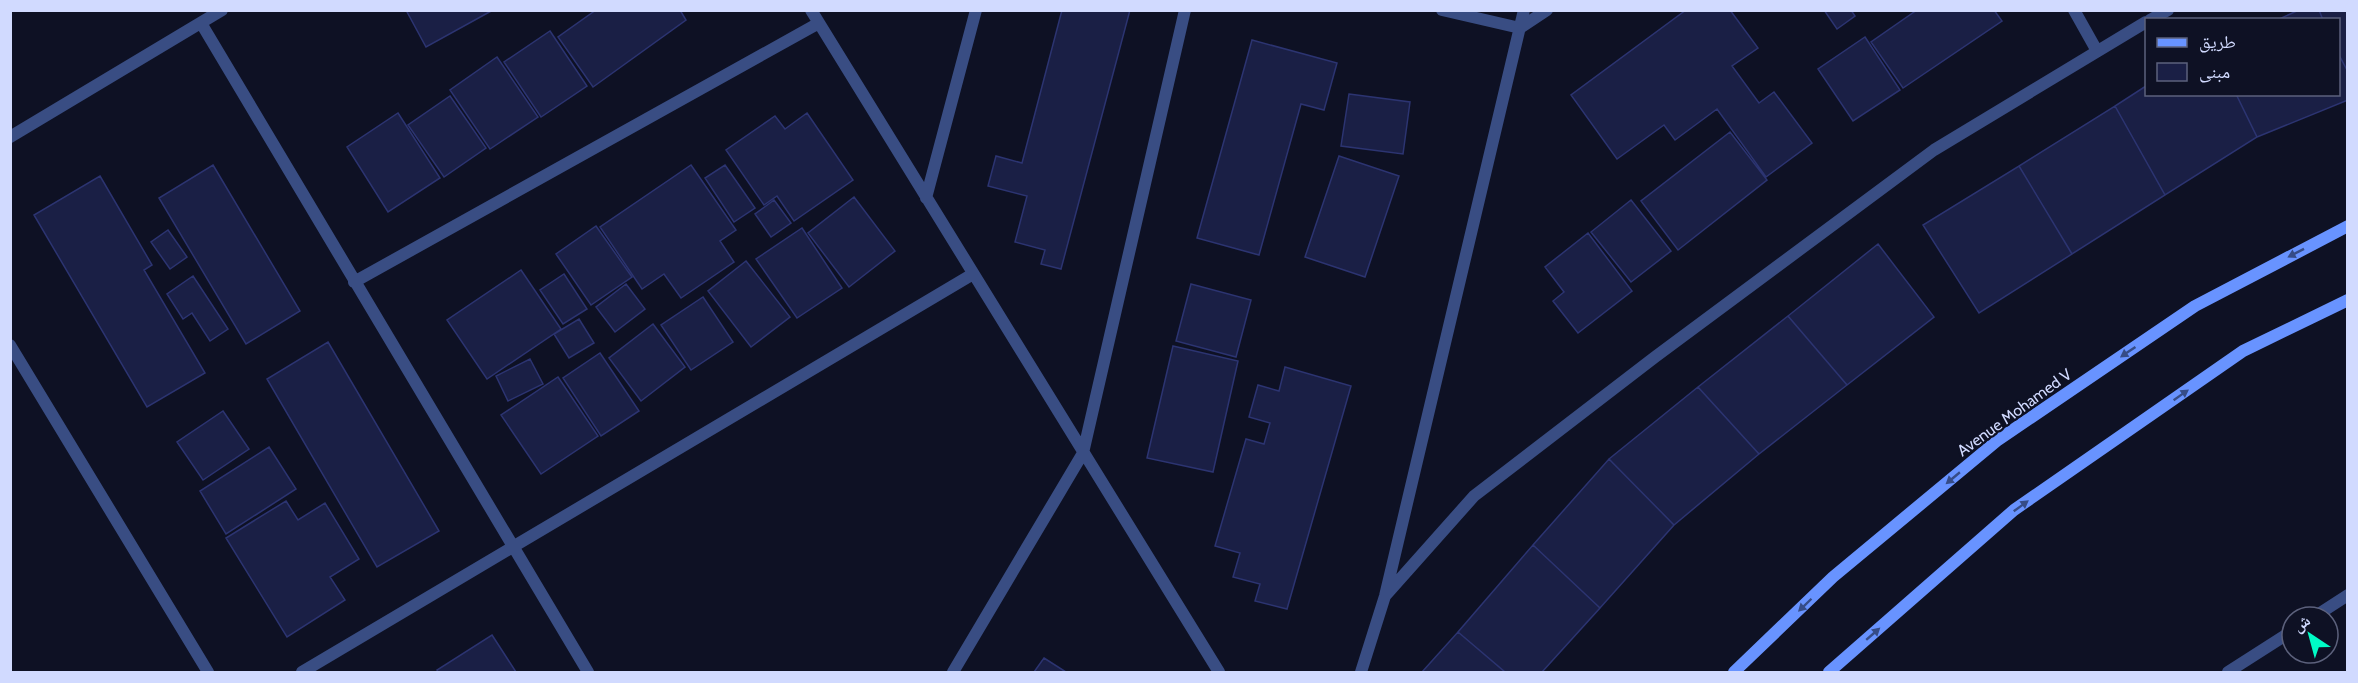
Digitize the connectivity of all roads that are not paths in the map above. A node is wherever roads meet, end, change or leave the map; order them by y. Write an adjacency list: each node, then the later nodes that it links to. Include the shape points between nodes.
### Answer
1 (222, 10): 12 (street)
2 (811, 10): 13 (street)
3 (976, 10): 17 (street)
4 (1185, 10): 23 (street)
5 (1443, 10): 14 (street)
6 (1524, 10): 14 (street)
7 (1547, 10): 14 (street)
8 (2074, 10): 15 (street)
9 (2168, 10): 10 (street)
10 (2152, 18)
11 (2145, 22): 15 (street)
12 (201, 23): 16 (street); 20 (street)
13 (819, 23): 17 (street); 20 (street)
14 (1520, 28): 25 (street)
15 (2097, 51): 25 (street, via 1934,150 1646,364 1474,496)
16 (10, 137)
17 (926, 198): 19 (street)
18 (2348, 226): 35 (street, Avenue Mohamed V, one-way to 35, via 2195,306 1998,440 1833,577)
19 (973, 274): 23 (street); 24 (street)
20 (354, 282): 24 (street)
21 (2348, 300): 36 (street, one-way to 21, via 2014,510 2243,351)
22 (10, 345): 29 (street)
23 (1083, 453): 32 (street); 33 (street)
24 (514, 548): 30 (street); 31 (street)
25 (1385, 596): 34 (street)
26 (2348, 596): 27 (street)
27 (2333, 605)
28 (2280, 639): 37 (street)
29 (208, 672)
30 (302, 672)
31 (588, 672)
32 (953, 672)
33 (1219, 672)
34 (1360, 672)
35 (1734, 672)
36 (1829, 672)
37 (2228, 672)

